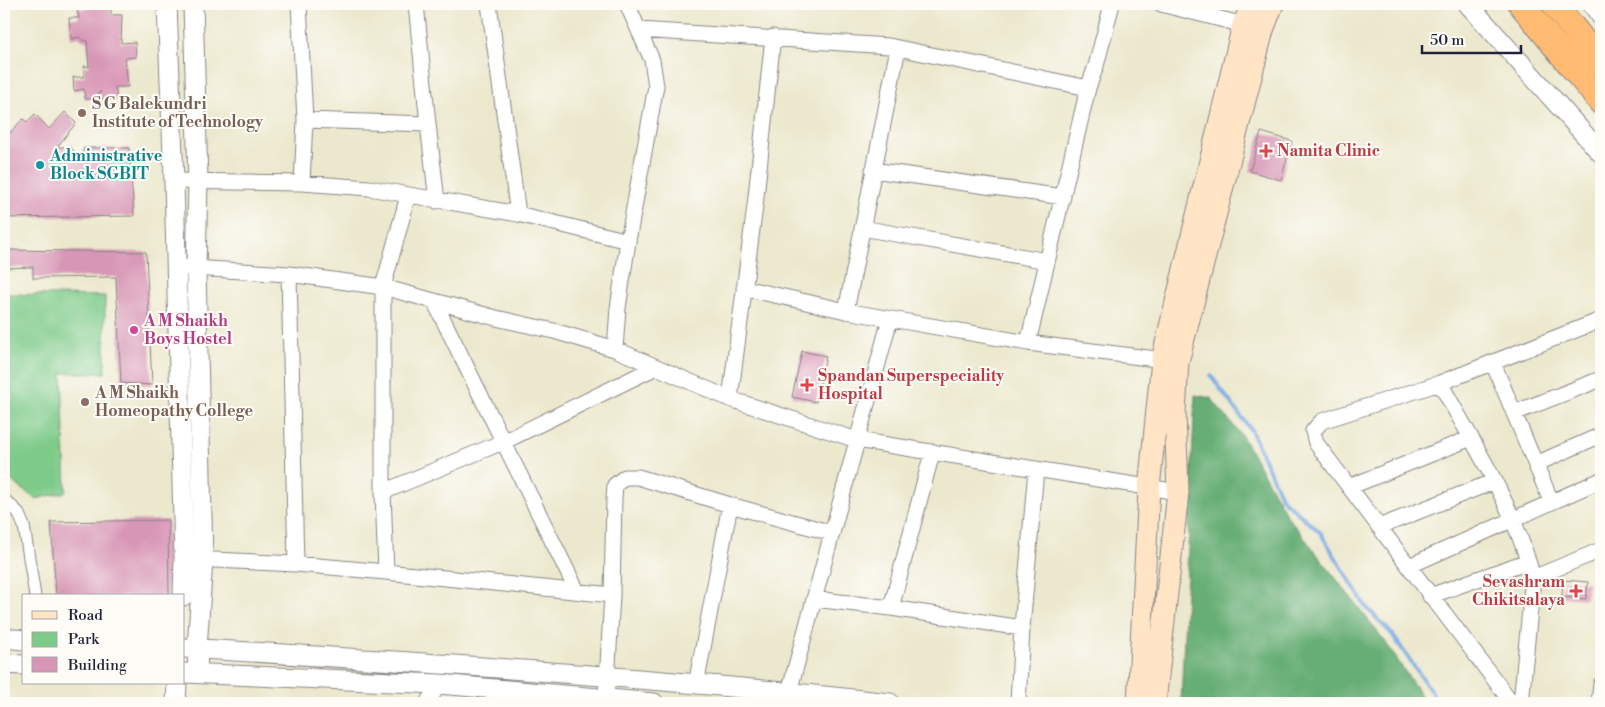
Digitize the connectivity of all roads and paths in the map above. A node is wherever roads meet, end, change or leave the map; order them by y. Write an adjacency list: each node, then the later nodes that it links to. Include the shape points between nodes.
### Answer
1 (167, 4): 27 (street)
2 (193, 4): 28 (street)
3 (299, 4): 23 (street)
4 (416, 4): 24 (street)
5 (489, 4): 33 (street)
6 (628, 4): 17 (street)
7 (1112, 4): 21 (street)
8 (1161, 4): 16 (street)
9 (1252, 4): 16 (main road)
10 (1273, 4): 16 (main road)
11 (1468, 4): 25 (street)
12 (1521, 4): 22 (highway)
13 (1554, 4): 20 (highway)
14 (1592, 4): 15 (street)
15 (1601, 16)
16 (1253, 28): 48 (main road)
17 (638, 30): 18 (street); 35 (street, via 652,60 656,86)
18 (773, 37): 19 (street); 41 (street)
19 (898, 48): 21 (street); 26 (street)
20 (1601, 62)
21 (1088, 88): 31 (street)
22 (1601, 102)
23 (305, 120): 24 (street); 29 (street)
24 (428, 124): 32 (street)
25 (1601, 153)
26 (873, 170): 31 (street); 34 (street)
27 (174, 181): 28 (street); 37 (street)
28 (198, 182): 29 (street); 38 (street)
29 (302, 182): 30 (street, via 369,188)
30 (408, 196): 32 (street); 40 (street)
31 (1063, 197): 36 (street)
32 (437, 201): 33 (street)
33 (518, 214): 35 (street)
34 (862, 228): 36 (street); 43 (street)
35 (628, 242): 47 (street)
36 (1047, 261): 46 (street)
37 (176, 267): 38 (street); 75 (street)
38 (196, 268): 39 (street); 76 (street)
39 (289, 274): 40 (street); 78 (street)
40 (383, 287): 42 (street); 66 (street)
41 (744, 288): 43 (street); 53 (street)
42 (434, 301): 47 (street); 58 (street)
43 (846, 312): 44 (street)
44 (890, 319): 46 (street); 57 (street)
45 (1601, 320): 49 (street)
46 (1028, 343): 48 (street)
47 (615, 349): 50 (street)
48 (1170, 361): 65 (main road); 67 (main road)
49 (1493, 363): 52 (street); 54 (street)
50 (656, 367): 53 (street); 58 (street)
51 (1601, 379): 54 (street)
52 (1440, 383): 56 (street); 64 (street, via 1322,421 1313,430 1316,443)
53 (730, 399): 57 (street)
54 (1514, 413): 60 (street)
55 (1601, 435): 60 (street)
56 (1471, 438): 63 (street); 64 (street)
57 (857, 440): 59 (street); 73 (street)
58 (505, 441): 66 (street); 82 (street)
59 (932, 453): 61 (street); 88 (street)
60 (1536, 464): 69 (street)
61 (1036, 470): 65 (street); 89 (street)
62 (1601, 480): 69 (street)
63 (1495, 481): 71 (street); 72 (street)
64 (1349, 487): 72 (street)
65 (1149, 488): 67 (street); 107 (main road)
66 (383, 492): 80 (street)
67 (1178, 492): 108 (main road)
68 (4, 499): 83 (street, via 18,512 24,526)
69 (1551, 502): 71 (street)
70 (730, 505): 73 (street); 85 (street, via 638,477 625,477 615,485); 99 (street)
71 (1513, 519): 77 (street); 79 (street)
72 (1379, 527): 79 (street)
73 (832, 533): 87 (street)
74 (1601, 550): 81 (street)
75 (184, 558): 76 (street); 84 (street)
76 (203, 559): 78 (street); 92 (street)
77 (1528, 561): 81 (street); 86 (street)
78 (296, 564): 80 (street)
79 (1408, 566): 86 (street)
80 (386, 572): 82 (street)
81 (1533, 578): 110 (street)
82 (578, 592): 85 (street)
83 (35, 594)
84 (183, 594)
85 (612, 595): 96 (street)
86 (1430, 596): 109 (street)
87 (814, 599): 88 (street); 100 (street)
88 (891, 608): 89 (street)
89 (1022, 628): 106 (street)
90 (4, 638): 91 (street)
91 (22, 640)
92 (190, 648): 95 (street); 96 (street)
93 (4, 664): 94 (street)
94 (22, 665)
95 (191, 673): 98 (street)
96 (607, 676): 99 (street); 101 (street)
97 (177, 684): 102 (street)
98 (439, 684): 101 (street); 103 (street)
99 (696, 685): 100 (street)
100 (787, 698): 105 (street)
101 (606, 699): 104 (street)
102 (176, 703)
103 (427, 703)
104 (654, 703)
105 (890, 703)
106 (1018, 703)
107 (1138, 703)
108 (1155, 703)
109 (1512, 703)
110 (1521, 703)

